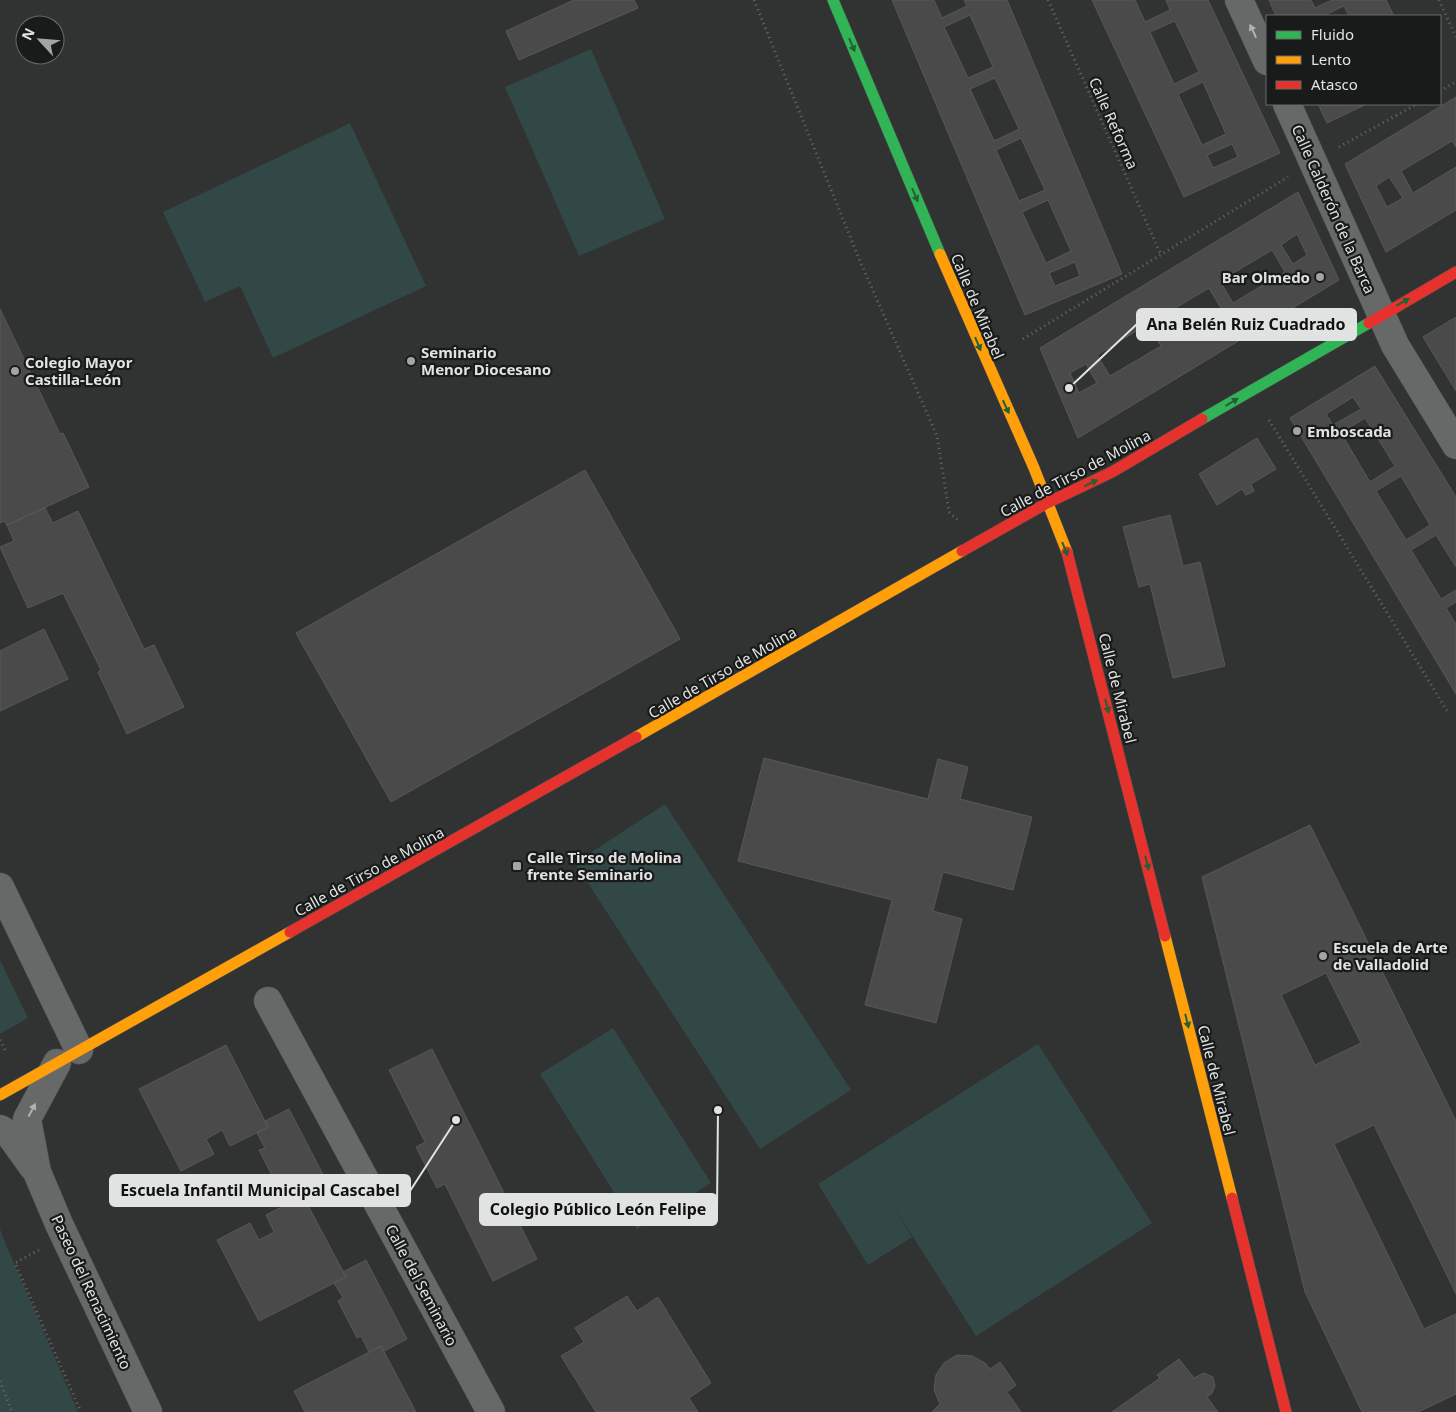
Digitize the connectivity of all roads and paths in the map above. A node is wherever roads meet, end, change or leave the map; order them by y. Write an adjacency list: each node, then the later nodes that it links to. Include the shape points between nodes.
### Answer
1 (754, 0): 20 (path, via 860,261 937,436 950,512)
2 (833, 0): 19 (street, Calle de Mirabel, one-way to 19)
3 (1048, 0): 13 (path, Calle Reforma)
4 (1239, 0): 7 (street, one-way to 4)
5 (1439, 0): 6 (path)
6 (1456, 37)
7 (1266, 59)
8 (1456, 82): 9 (path)
9 (1441, 90)
10 (1287, 105): 12 (street, Calle Calderón de la Barca)
11 (1415, 105): 12 (path)
12 (1314, 161): 13 (path); 15 (street, Calle Calderón de la Barca)
13 (1161, 255): 16 (path)
14 (1456, 272): 15 (street, Calle de Tirso de Molina, one-way to 14)
15 (1381, 314): 18 (street, Calle Calderón de la Barca, via 1395,345); 19 (street, Calle de Tirso de Molina, one-way to 15, via 1112,472)
16 (1023, 340)
17 (1269, 420): 21 (path)
18 (1456, 445)
19 (1047, 503): 26 (street, Calle de Tirso de Molina); 36 (street, Calle de Mirabel, one-way to 36, via 1072,569)
20 (958, 520)
21 (1449, 714)
22 (0, 886): 26 (street)
23 (268, 1001): 35 (street, Calle del Seminario)
24 (0, 1040): 25 (path)
25 (6, 1052)
26 (68, 1056): 27 (street, Calle de Tirso de Molina); 29 (street, Paseo del Renacimiento, one-way to 26, via 27,1120)
27 (0, 1095)
28 (0, 1129): 29 (street, Paseo del Renacimiento, via 10,1135)
29 (37, 1172): 34 (street, Paseo del Renacimiento)
30 (44, 1248): 33 (path, Paseo del Renacimiento, via 15,1263)
31 (0, 1381): 32 (path)
32 (12, 1412)
33 (81, 1412)
34 (148, 1412)
35 (491, 1412)
36 (1286, 1412)

